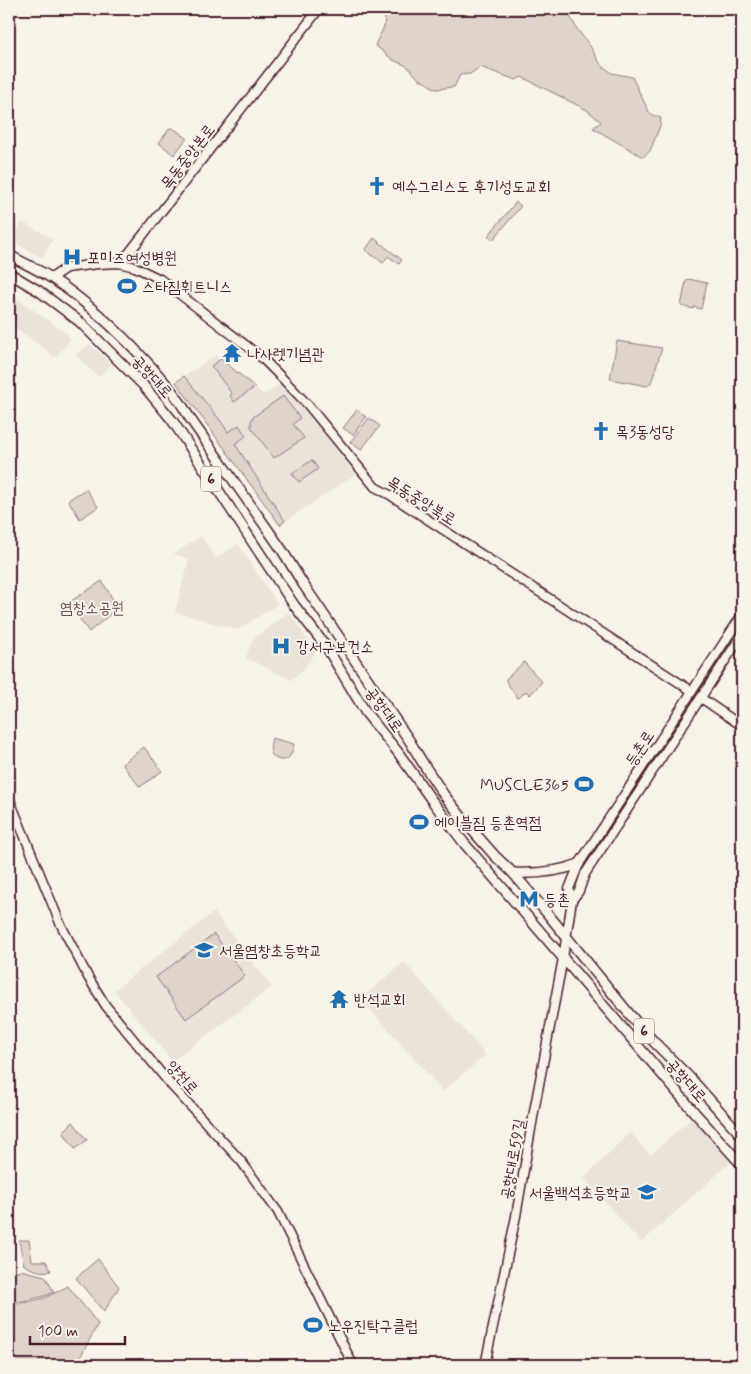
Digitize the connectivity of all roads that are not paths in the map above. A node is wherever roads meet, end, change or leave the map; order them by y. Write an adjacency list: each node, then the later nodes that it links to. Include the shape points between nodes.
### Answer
1 (319, 9): 3 (main road, 목동중앙본로)
2 (9, 255): 5 (main road, 공항대로 / 6)
3 (120, 264): 5 (main road, via 66,268); 8 (main road, 목동중앙북로, via 160,279 260,357 308,405 375,487)
4 (9, 273): 16 (main road, 공항대로 / 6, via 80,322 143,385 172,420 294,605 327,648 366,713 464,843)
5 (51, 278): 13 (main road, 공항대로 / 6, via 120,333 180,401 444,794)
6 (742, 615): 8 (main road, 등촌로)
7 (742, 635): 9 (main road, 등촌로)
8 (692, 691): 12 (main road, 등촌로)
9 (701, 698): 10 (main road); 14 (main road, 등촌로, via 585,874)
10 (742, 726)
11 (9, 798): 19 (main road, 양천로, via 60,923 88,977 106,1006 170,1084 241,1161 278,1212)
12 (579, 864): 13 (main road, via 532,874); 14 (main road, 등촌로, via 569,889)
13 (513, 873): 15 (main road, 공항대로 / 6)
14 (572, 900): 15 (main road, 등촌로)
15 (566, 937): 16 (main road, 등촌로); 17 (main road, 공항대로 / 6, via 630,1016)
16 (563, 958): 18 (main road, 공항대로 / 6); 20 (main road, 공항대로59길)
17 (742, 1136)
18 (742, 1165)
19 (353, 1365)
20 (485, 1365)

